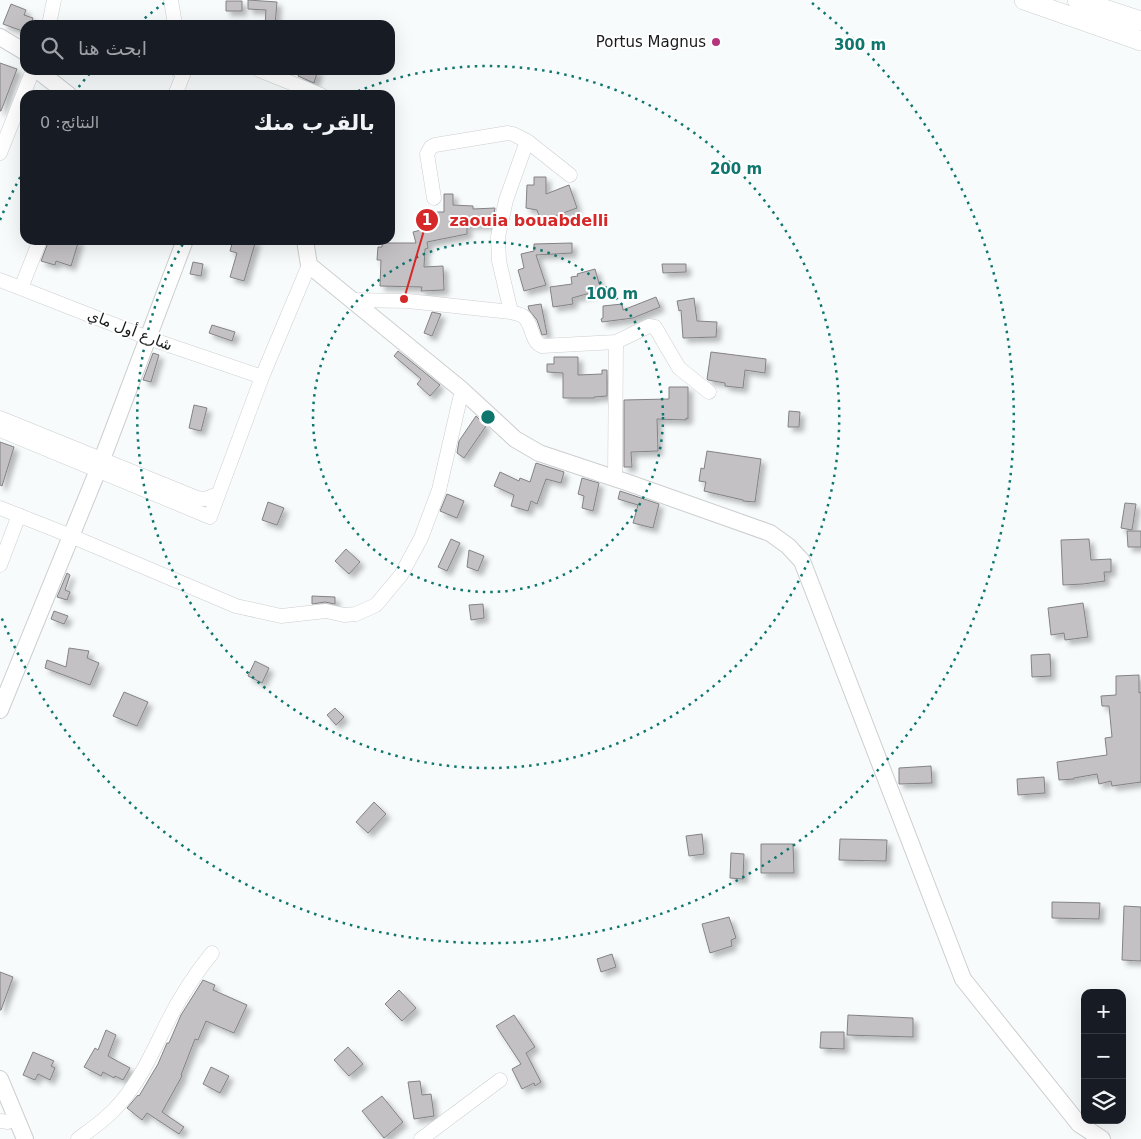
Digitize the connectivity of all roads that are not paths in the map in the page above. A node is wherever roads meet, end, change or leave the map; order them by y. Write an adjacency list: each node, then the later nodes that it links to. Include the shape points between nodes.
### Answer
1 (54, 0): 5 (street)
2 (171, 0): 6 (street)
3 (1024, 0): 9 (main road)
4 (1077, 0): 7 (main road)
5 (50, 20)
6 (174, 20)
7 (1141, 21)
8 (0, 36): 10 (street)
9 (1141, 41)
10 (20, 49)
11 (31, 75): 15 (street)
12 (43, 75): 16 (street)
13 (178, 75): 17 (street)
14 (271, 75): 18 (street)
15 (25, 90)
16 (63, 90)
17 (176, 90)
18 (309, 90)
19 (20, 103): 21 (street)
20 (527, 141): 22 (street); 23 (street, via 508,133 431,147 427,154); 31 (street, via 506,200 498,237)
21 (0, 153)
22 (570, 175)
23 (434, 198)
24 (38, 245): 29 (street)
25 (183, 245): 32 (street)
26 (306, 245): 27 (street)
27 (309, 265): 30 (street); 34 (street)
28 (0, 280): 29 (street, شارع أول ماي)
29 (21, 288): 32 (street, شارع أول ماي)
30 (352, 300): 31 (street, via 408,301); 35 (street)
31 (511, 312): 33 (street, via 526,319 542,346)
32 (148, 338): 34 (street, شارع أول ماي); 39 (street)
33 (616, 342): 36 (street, via 649,326 655,327 679,368); 40 (street)
34 (262, 377): 39 (street, via 218,494 205,499 196,498)
35 (462, 390): 40 (street, via 515,438 539,453); 43 (street, via 439,490 421,538 400,575 376,604 356,614 326,611 281,616 236,606)
36 (709, 392)
37 (0, 418): 39 (street)
38 (0, 430): 39 (street)
39 (100, 465): 43 (street)
40 (615, 478): 55 (street, via 770,533 802,560 963,979 1079,1124)
41 (0, 508): 42 (street)
42 (19, 515): 43 (street); 44 (street)
43 (71, 536): 45 (street)
44 (0, 565)
45 (0, 710)
46 (212, 953): 53 (street, via 190,982 131,1090 104,1120)
47 (0, 1079): 52 (street)
48 (500, 1080): 54 (street)
49 (0, 1098): 50 (street)
50 (4, 1122): 51 (street)
51 (13, 1139)
52 (25, 1139)
53 (78, 1139)
54 (421, 1139)
55 (1102, 1139)

